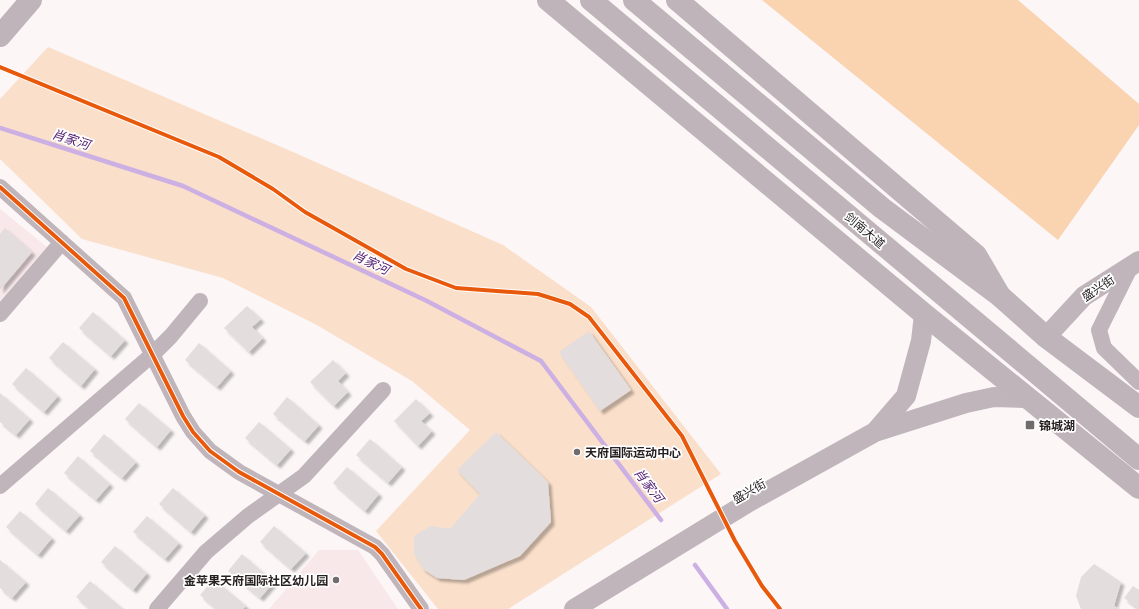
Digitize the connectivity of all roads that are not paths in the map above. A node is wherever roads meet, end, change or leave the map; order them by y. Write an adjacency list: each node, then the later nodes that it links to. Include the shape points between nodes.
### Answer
1 (31, 0): 6 (main road)
2 (548, 0): 13 (main road)
3 (591, 0): 21 (main road, 剑南大道)
4 (634, 0): 10 (main road, via 882,208)
5 (677, 0): 10 (main road, via 976,255)
6 (0, 36)
7 (0, 187): 8 (street)
8 (62, 242): 12 (street); 15 (street, via 124,298)
9 (1135, 264): 14 (street, 盛兴街, via 1084,296); 16 (street, via 1099,330 1104,348)
10 (1000, 296): 14 (main road)
11 (200, 301): 15 (street)
12 (0, 314)
13 (924, 314): 18 (main road); 20 (street, via 922,341 906,396)
14 (1046, 338): 19 (main road)
15 (153, 354): 22 (street); 24 (street, via 183,416 210,451 239,472)
16 (1139, 382)
17 (383, 390): 24 (street, via 304,476)
18 (1027, 398): 20 (street, via 994,397 966,403); 23 (main road)
19 (1139, 407)
20 (875, 432): 27 (street, 盛兴街, via 749,502)
21 (1139, 459)
22 (0, 486)
23 (1139, 488)
24 (280, 494): 25 (street, via 248,516 206,552); 26 (street, via 375,547)
25 (157, 609)
26 (421, 609)
27 (574, 609)

